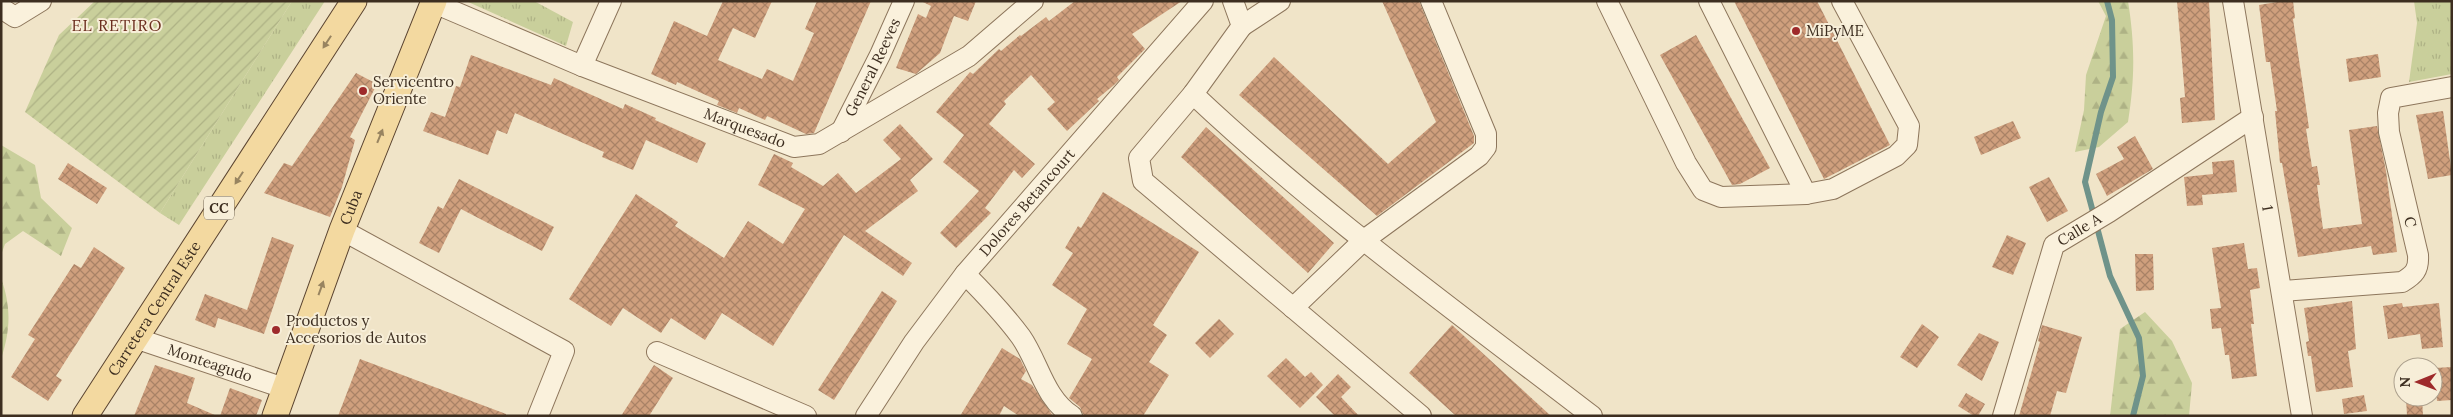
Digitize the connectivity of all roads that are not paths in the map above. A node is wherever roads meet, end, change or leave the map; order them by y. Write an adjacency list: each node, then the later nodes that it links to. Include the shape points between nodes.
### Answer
1 (42, 1): 15 (street, via 15,17)
2 (354, 1): 28 (main road, Carretera Central Este / CC, one-way to 28)
3 (612, 1): 17 (street)
4 (904, 1): 21 (street, General Reeves)
5 (1033, 1): 21 (street, Marquesado, via 969,56)
6 (1203, 1): 25 (street, Dolores Betancourt)
7 (1233, 1): 16 (street)
8 (1280, 1): 16 (street)
9 (1431, 1): 24 (street, via 1486,134 1486,147)
10 (1606, 1): 22 (street, via 1686,163 1703,190 1721,198)
11 (1709, 1): 22 (street)
12 (1842, 1): 22 (street, via 1909,126 1907,145 1896,156 1833,189)
13 (2233, 1): 20 (street, 1)
14 (434, 2): 17 (street, Marquesado); 23 (main road, Cuba, one-way to 14)
15 (1, 8)
16 (1242, 26): 19 (street)
17 (582, 66): 21 (street, Marquesado, via 794,147 819,144)
18 (2452, 87): 26 (street, C, via 2391,98 2389,132 2418,255 2419,265 2414,275 2402,282)
19 (1193, 94): 24 (street, via 1231,130); 27 (street, via 1139,158 1143,181)
20 (2253, 117): 26 (street, 1); 39 (street, Calle A, via 2054,245)
21 (841, 132)
22 (1806, 194)
23 (342, 230): 30 (main road, Cuba, one-way to 23); 33 (street, via 564,351)
24 (1364, 240): 27 (street); 38 (street)
25 (965, 274): 35 (street, Dolores Betancourt, via 914,342); 36 (street, via 1020,336 1052,398)
26 (2283, 291): 40 (street, 1)
27 (1293, 308): 37 (street)
28 (135, 338): 30 (street, Monteagudo); 31 (main road, Carretera Central Este / CC)
29 (657, 352): 34 (street)
30 (284, 388): 32 (main road, Cuba)
31 (85, 416)
32 (275, 416)
33 (538, 416)
34 (806, 416)
35 (866, 416)
36 (1072, 416)
37 (1421, 416)
38 (1592, 416)
39 (2003, 416)
40 (2302, 416)

